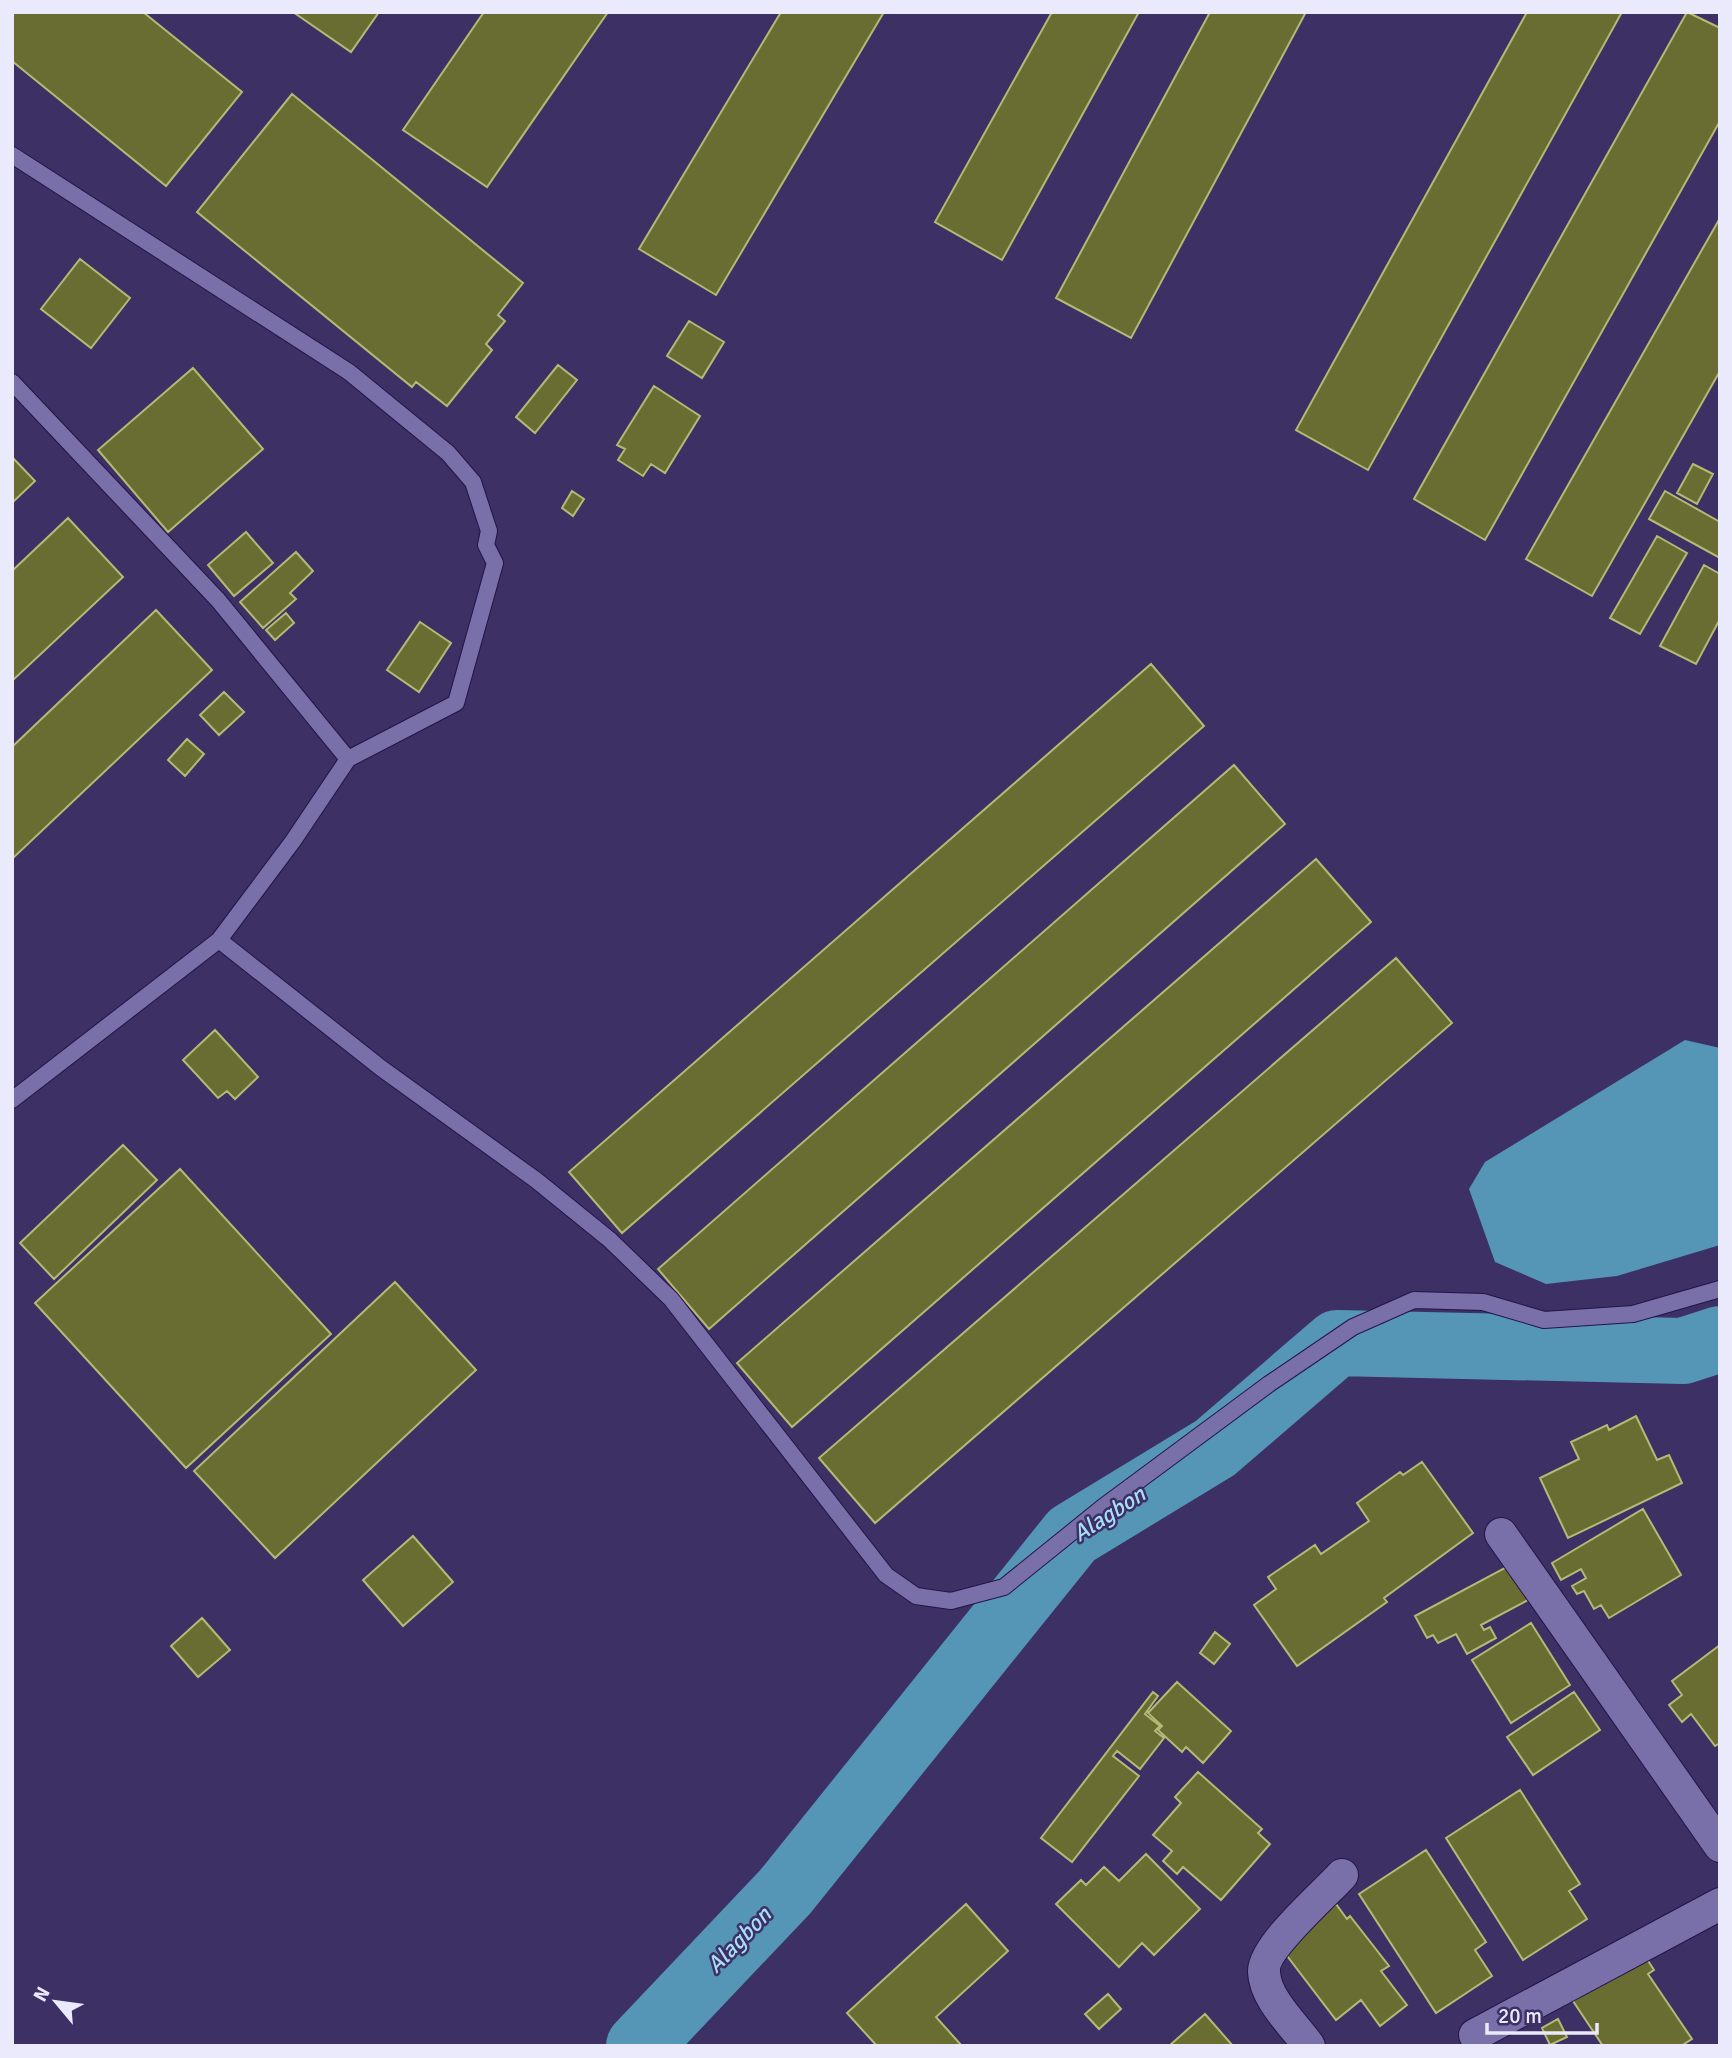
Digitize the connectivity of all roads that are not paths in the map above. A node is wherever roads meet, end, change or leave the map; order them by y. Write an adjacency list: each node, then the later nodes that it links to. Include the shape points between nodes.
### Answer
1 (12, 155): 3 (lane, via 349,372 448,453 473,482 489,531 486,545 495,563 456,703)
2 (12, 382): 3 (lane, via 218,600)
3 (348, 759): 4 (lane)
4 (219, 940): 5 (lane); 6 (lane, via 610,1240 671,1299 886,1575 916,1596 951,1601 1004,1587 1269,1384 1353,1327 1414,1300 1483,1302 1544,1320 1633,1314)
5 (12, 1100)
6 (1720, 1289)
7 (1501, 1534): 8 (street)
8 (1720, 1846)
9 (1342, 1875): 12 (street, via 1270,1951 1264,1970 1272,1997)
10 (1720, 1904): 11 (street)
11 (1475, 2035)
12 (1309, 2046)

